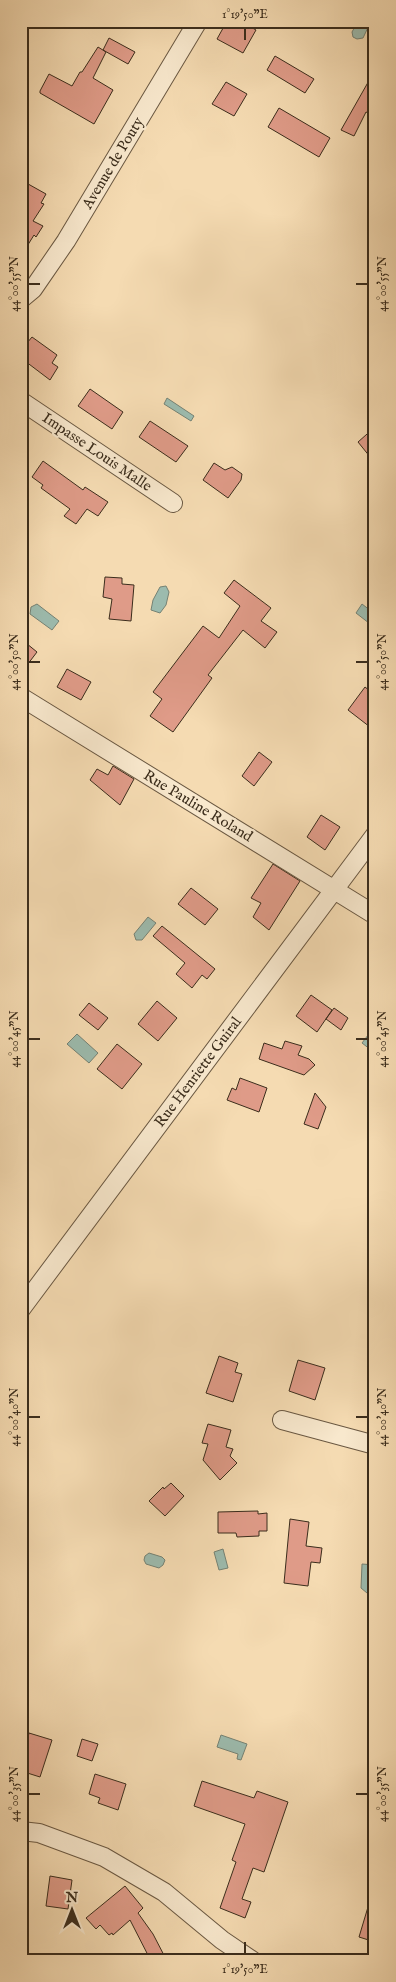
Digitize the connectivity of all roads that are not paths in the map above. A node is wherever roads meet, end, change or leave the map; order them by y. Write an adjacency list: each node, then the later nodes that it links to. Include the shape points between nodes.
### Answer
1 (198, 21): 2 (street, Avenue de Pouty, via 66,241 33,289)
2 (21, 299)
3 (21, 401): 4 (street, Impasse Louis Malle)
4 (173, 503)
5 (21, 698): 7 (street, Rue Pauline Roland)
6 (375, 835): 7 (street, Rue Henriette Guiral)
7 (335, 889): 8 (street, Rue Pauline Roland); 9 (street, Rue Henriette Guiral)
8 (375, 915)
9 (21, 1309)
10 (282, 1420): 11 (street)
11 (375, 1446)
12 (21, 1831): 13 (street, via 39,1832 104,1857 164,1892)
13 (253, 1961)

